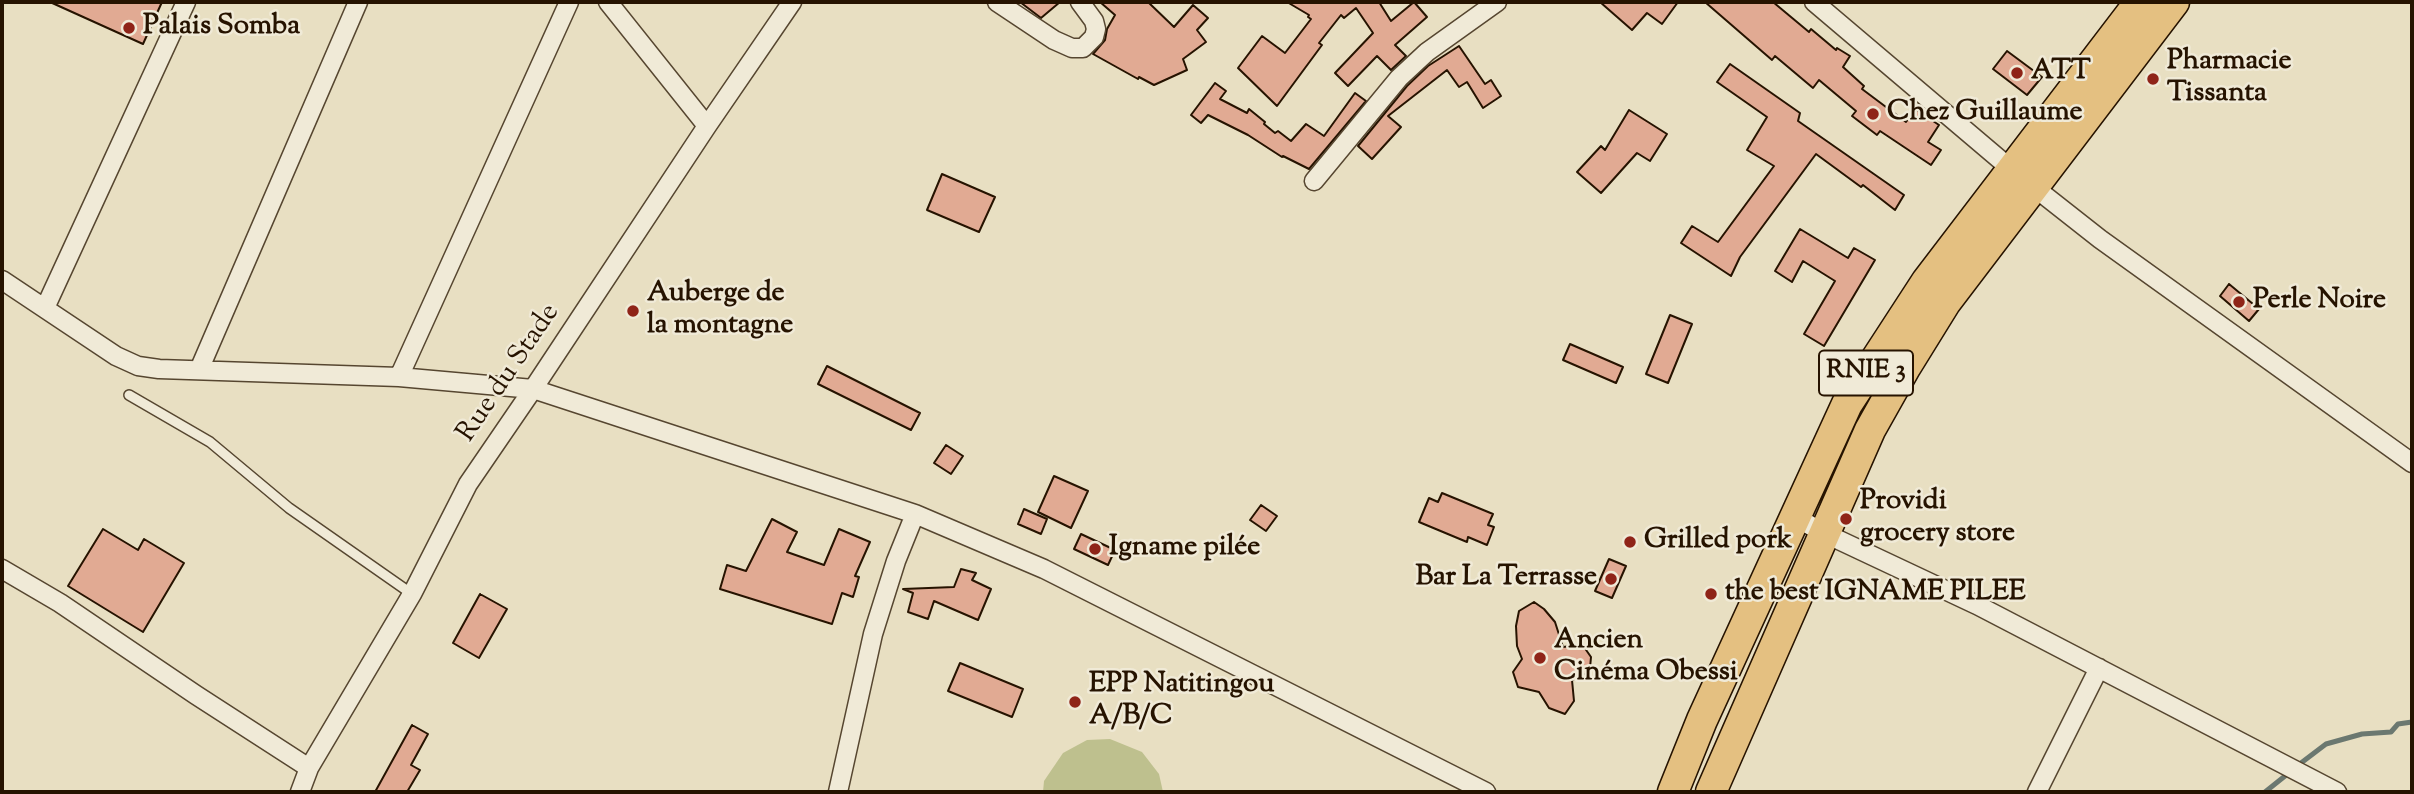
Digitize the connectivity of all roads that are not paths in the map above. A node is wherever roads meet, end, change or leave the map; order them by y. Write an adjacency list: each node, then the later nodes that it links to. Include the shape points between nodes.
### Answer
1 (186, 2): 16 (street)
2 (358, 2): 17 (street)
3 (569, 2): 18 (street)
4 (608, 2): 12 (street)
5 (792, 2): 12 (street, Rue du Stade)
6 (997, 2): 7 (street, via 1054,40 1083,48 1096,29)
7 (1080, 2)
8 (1497, 2): 14 (street, via 1399,78)
9 (1814, 2): 13 (street)
10 (2140, 2): 13 (highway, RNIE 3)
11 (2170, 3): 13 (highway, RNIE 3)
12 (707, 126): 19 (street, Rue du Stade)
13 (2022, 178): 21 (street); 23 (highway, RNIE 3, via 1927,281 1870,365); 24 (highway, RNIE 3, via 1870,430)
14 (1314, 181)
15 (2, 279): 16 (street)
16 (45, 308): 17 (street, via 138,366)
17 (199, 370): 18 (street)
18 (399, 377): 19 (street)
19 (533, 389): 22 (street); 26 (street, Rue du Stade, via 468,484)
20 (129, 396): 26 (lane, via 211,442 289,508)
21 (2412, 463)
22 (915, 514): 32 (street, via 873,634); 33 (street, via 1044,569)
23 (1795, 517): 24 (street); 28 (highway, RNIE 3)
24 (1825, 534): 27 (street, via 1977,604); 29 (highway, RNIE 3)
25 (2, 569): 30 (street)
26 (412, 594): 30 (street, Rue du Stade)
27 (2099, 668): 36 (street); 37 (street)
28 (1702, 720): 29 (highway); 34 (highway, RNIE 3)
29 (1734, 735): 35 (highway, RNIE 3)
30 (309, 768): 31 (street, Rue du Stade)
31 (300, 792)
32 (838, 792)
33 (1486, 792)
34 (1673, 792)
35 (1711, 792)
36 (2037, 792)
37 (2337, 792)

